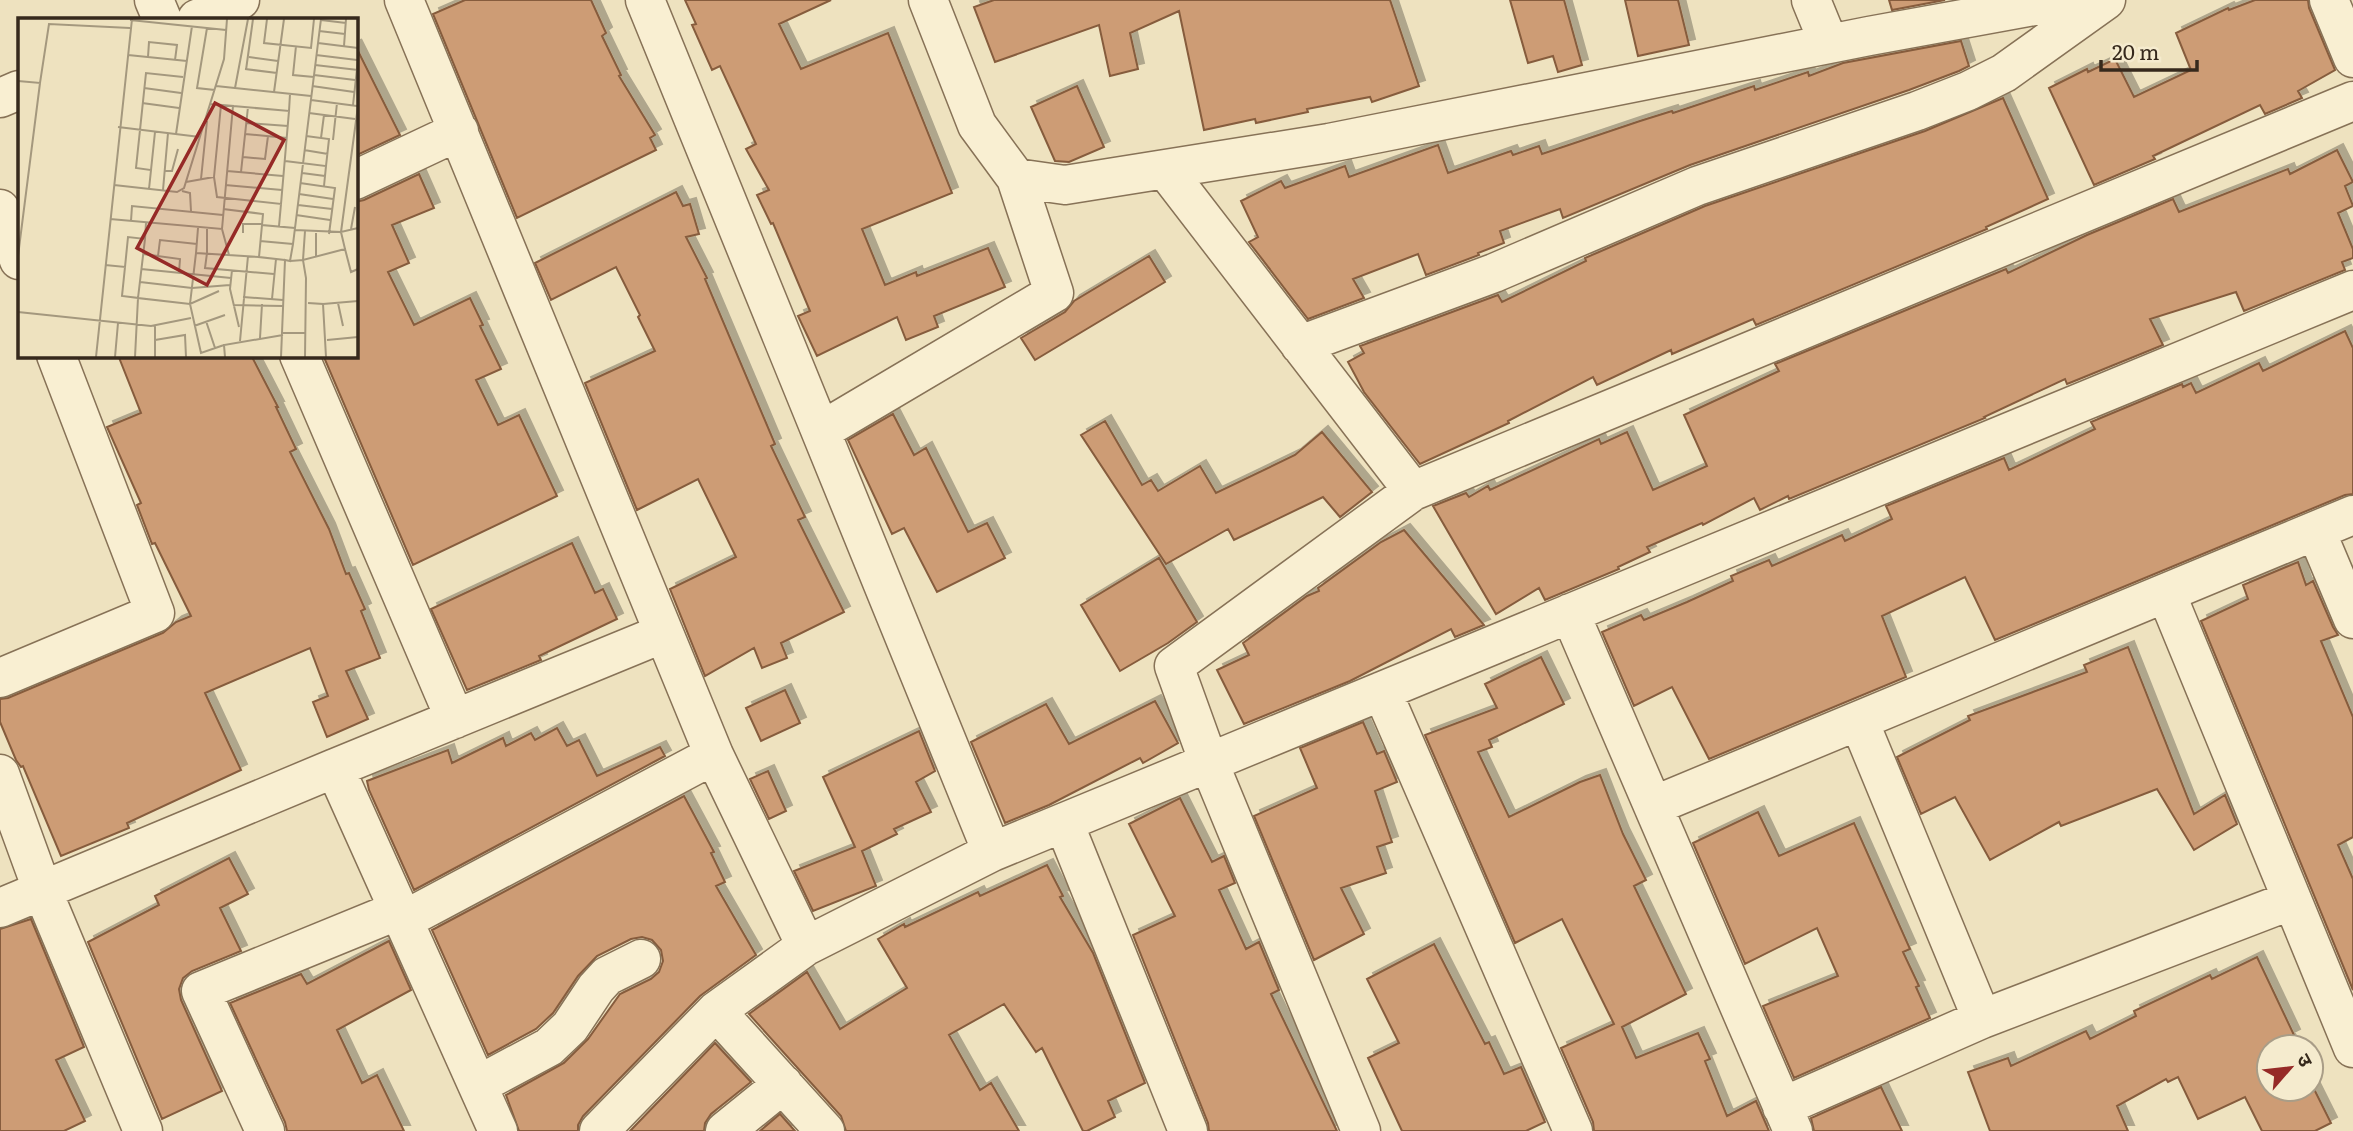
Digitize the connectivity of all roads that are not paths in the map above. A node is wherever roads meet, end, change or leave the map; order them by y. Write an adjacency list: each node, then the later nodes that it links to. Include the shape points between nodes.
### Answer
1 (154, 0): 10 (street)
2 (240, 0): 11 (street)
3 (404, 0): 17 (street)
4 (645, 0): 27 (street)
5 (928, 0): 19 (street, via 978,125)
6 (1811, 0): 12 (street)
7 (2067, 0): 12 (street)
8 (2106, 0): 24 (street, via 1968,92 1697,186 1494,273)
9 (2329, 0): 13 (street)
10 (162, 18)
11 (199, 18)
12 (1829, 44): 18 (street, via 1329,143)
13 (2353, 58)
14 (18, 90): 15 (street)
15 (0, 98)
16 (2353, 101): 28 (street)
17 (459, 131): 20 (street); 34 (street)
18 (1166, 169): 19 (street, via 1065,185); 24 (street)
19 (1016, 178): 27 (street, via 1054,293)
20 (357, 179)
21 (0, 209): 22 (street)
22 (18, 257)
23 (2353, 290): 32 (street)
24 (1300, 345): 28 (street)
25 (57, 357): 35 (street, via 155,613)
26 (300, 357): 37 (street)
27 (821, 431): 45 (street)
28 (1413, 491): 40 (street, via 1174,666)
29 (2353, 515): 30 (street)
30 (2316, 531): 31 (street); 33 (street)
31 (2166, 593): 38 (street); 47 (street)
32 (1570, 613): 36 (street); 43 (street)
33 (2353, 619)
34 (664, 633): 37 (street); 39 (street)
35 (0, 678)
36 (1382, 691): 40 (street); 66 (street)
37 (455, 719): 41 (street)
38 (1859, 720): 43 (street); 53 (street)
39 (714, 755): 49 (street); 50 (street)
40 (1209, 763): 44 (street); 65 (street)
41 (335, 768): 46 (street); 49 (street)
42 (0, 774): 46 (street)
43 (1653, 806): 57 (street)
44 (1064, 823): 45 (street); 64 (street)
45 (992, 852): 50 (street)
46 (43, 892): 48 (street); 58 (street)
47 (2292, 900): 53 (street); 54 (street)
48 (0, 908)
49 (401, 915): 56 (street); 59 (street, via 201,991)
50 (806, 946): 52 (street)
51 (641, 959): 56 (street, via 607,976 570,1027 549,1047)
52 (716, 1011): 55 (street); 61 (street)
53 (1982, 1020): 57 (street)
54 (2353, 1048)
55 (783, 1084): 62 (street); 63 (street)
56 (478, 1085): 60 (street)
57 (1787, 1119)
58 (143, 1131)
59 (265, 1131)
60 (498, 1131)
61 (600, 1131)
62 (725, 1131)
63 (825, 1131)
64 (1188, 1131)
65 (1361, 1131)
66 (1573, 1131)

